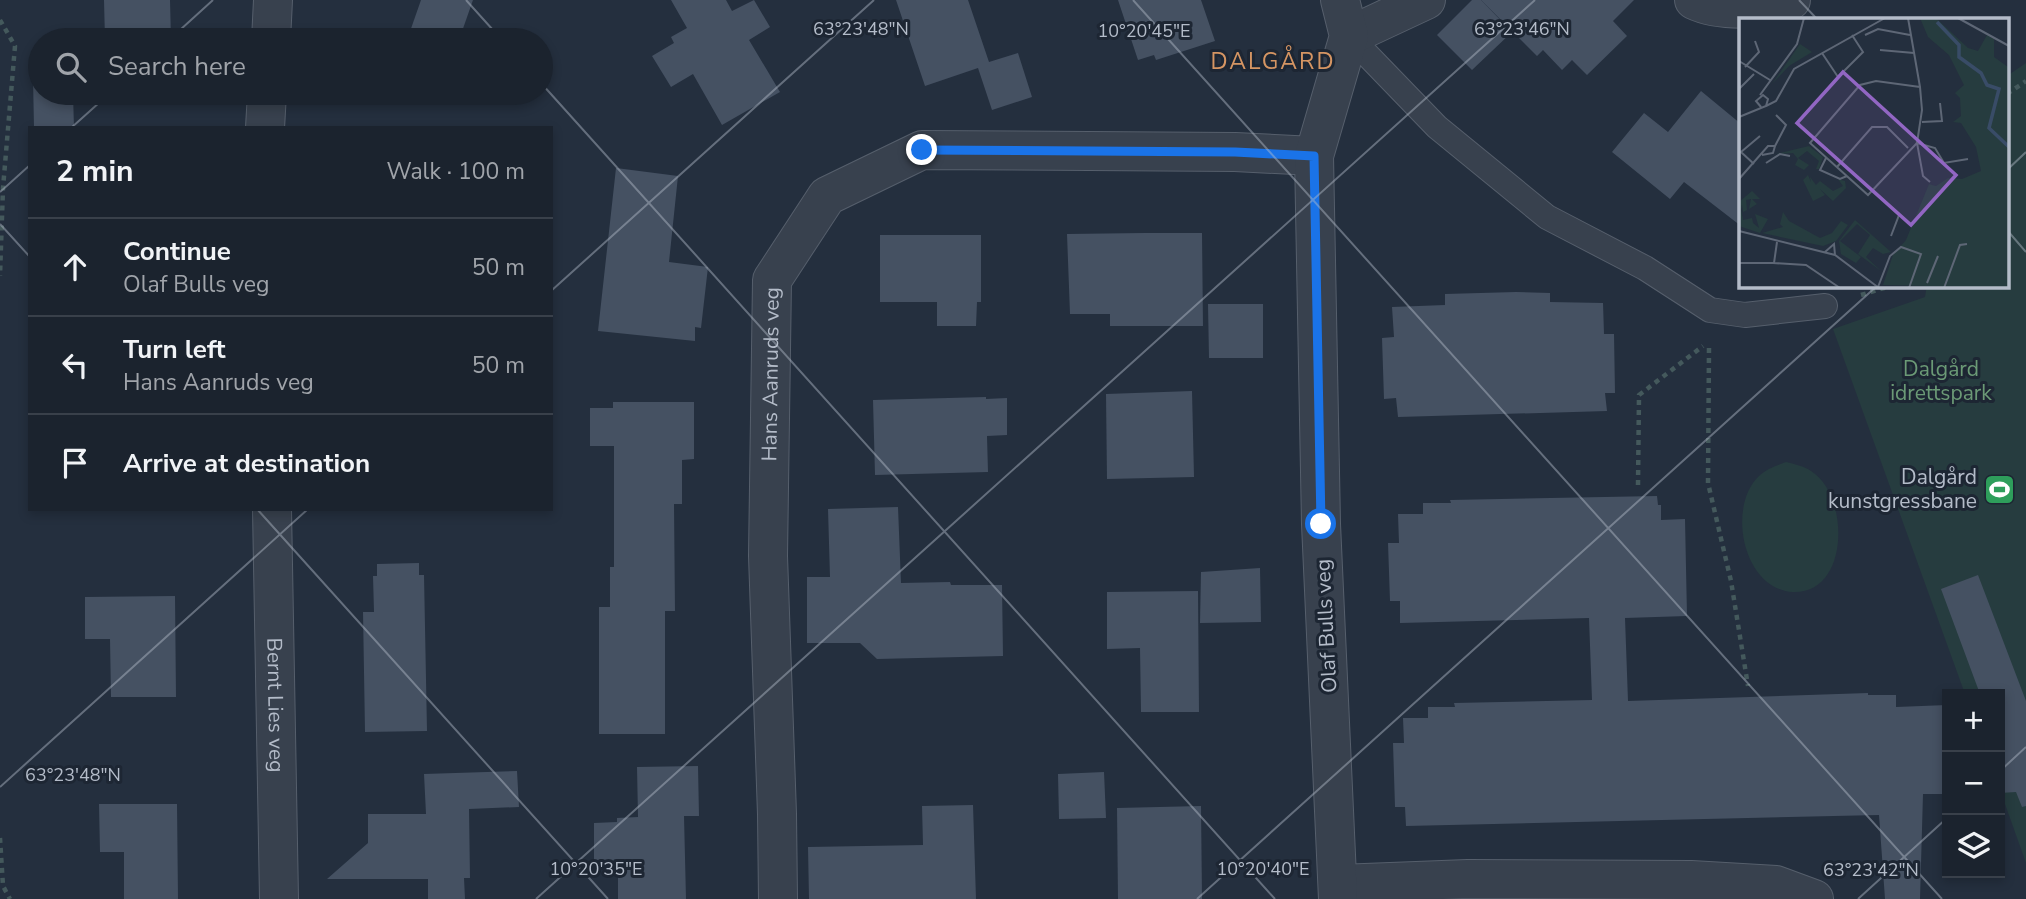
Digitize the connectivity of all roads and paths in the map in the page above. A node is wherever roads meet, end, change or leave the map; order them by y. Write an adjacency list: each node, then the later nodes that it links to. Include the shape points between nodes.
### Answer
1 (273, 0): 7 (street)
2 (1426, 0): 5 (street)
3 (1694, 0): 4 (street, via 1742,9)
4 (1791, 0)
5 (1344, 18): 12 (street, Olaf Bulls veg); 14 (lane, via 1437,127 1547,217 1645,268 1710,310 1745,315)
6 (0, 20): 13 (path, via 15,46)
7 (272, 28)
8 (2026, 81): 9 (path)
9 (2008, 93)
10 (266, 105): 11 (street)
11 (265, 126)
12 (1314, 156): 19 (street, Olaf Bulls veg, via 1321,524); 22 (street, Hans Aanruds veg, via 922,150 827,196 772,280 768,556)
13 (0, 276)
14 (1825, 306)
15 (1638, 485): 17 (path, via 1639,395 1709,342 1708,483 1731,581)
16 (272, 511): 21 (street, Bernt Lies veg)
17 (1748, 686)
18 (0, 838): 20 (path, via 3,886)
19 (1338, 892): 23 (street, Olaf Bulls veg, via 1468,879 1691,880 1776,885)
20 (10, 899)
21 (279, 899)
22 (778, 899)
23 (1814, 899)

